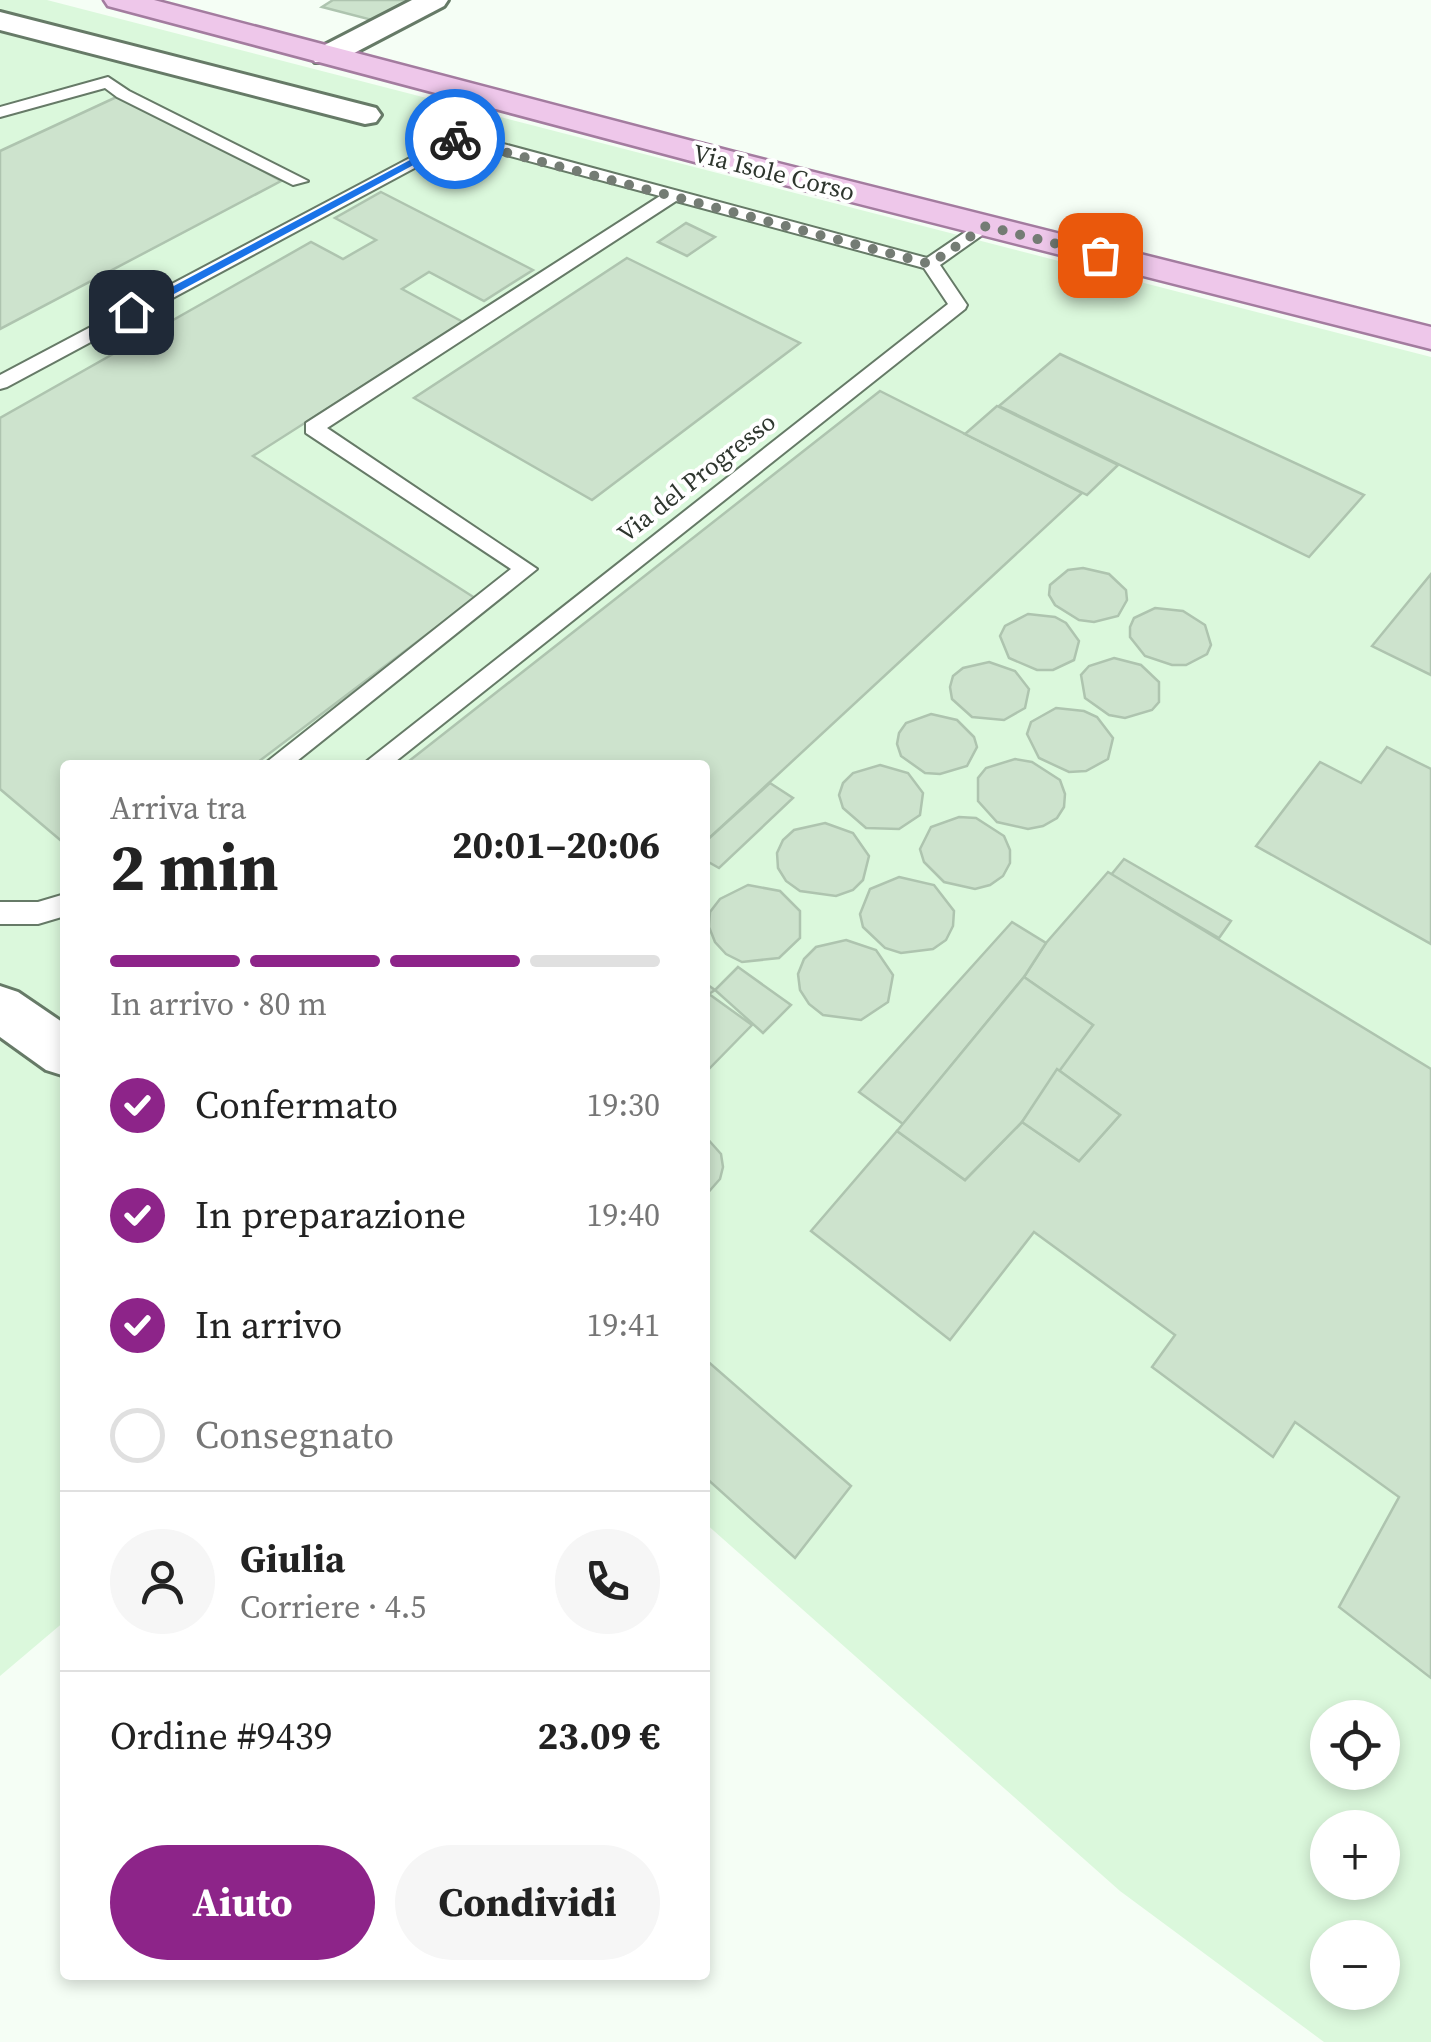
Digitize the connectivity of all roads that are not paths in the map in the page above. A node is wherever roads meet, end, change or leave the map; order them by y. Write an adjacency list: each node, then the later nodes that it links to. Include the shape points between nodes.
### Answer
1 (119, 0): 4 (main road, Via Isole Corso)
2 (434, 0): 4 (street)
3 (0, 21): 6 (street)
4 (326, 56): 9 (main road, Via Isole Corso)
5 (0, 112): 7 (lane, via 108,82)
6 (365, 115)
7 (299, 182)
8 (672, 196): 10 (lane); 12 (lane, via 458,137); 13 (lane, via 312,428 526,569)
9 (986, 226): 10 (lane); 11 (main road, Via Isole Corso)
10 (930, 264): 14 (lane, Via del Progresso, via 958,305)
11 (1431, 338)
12 (0, 383)
13 (281, 760)
14 (380, 760)
15 (60, 906): 16 (lane)
16 (0, 913)
17 (0, 1008): 18 (street)
18 (60, 1050)

